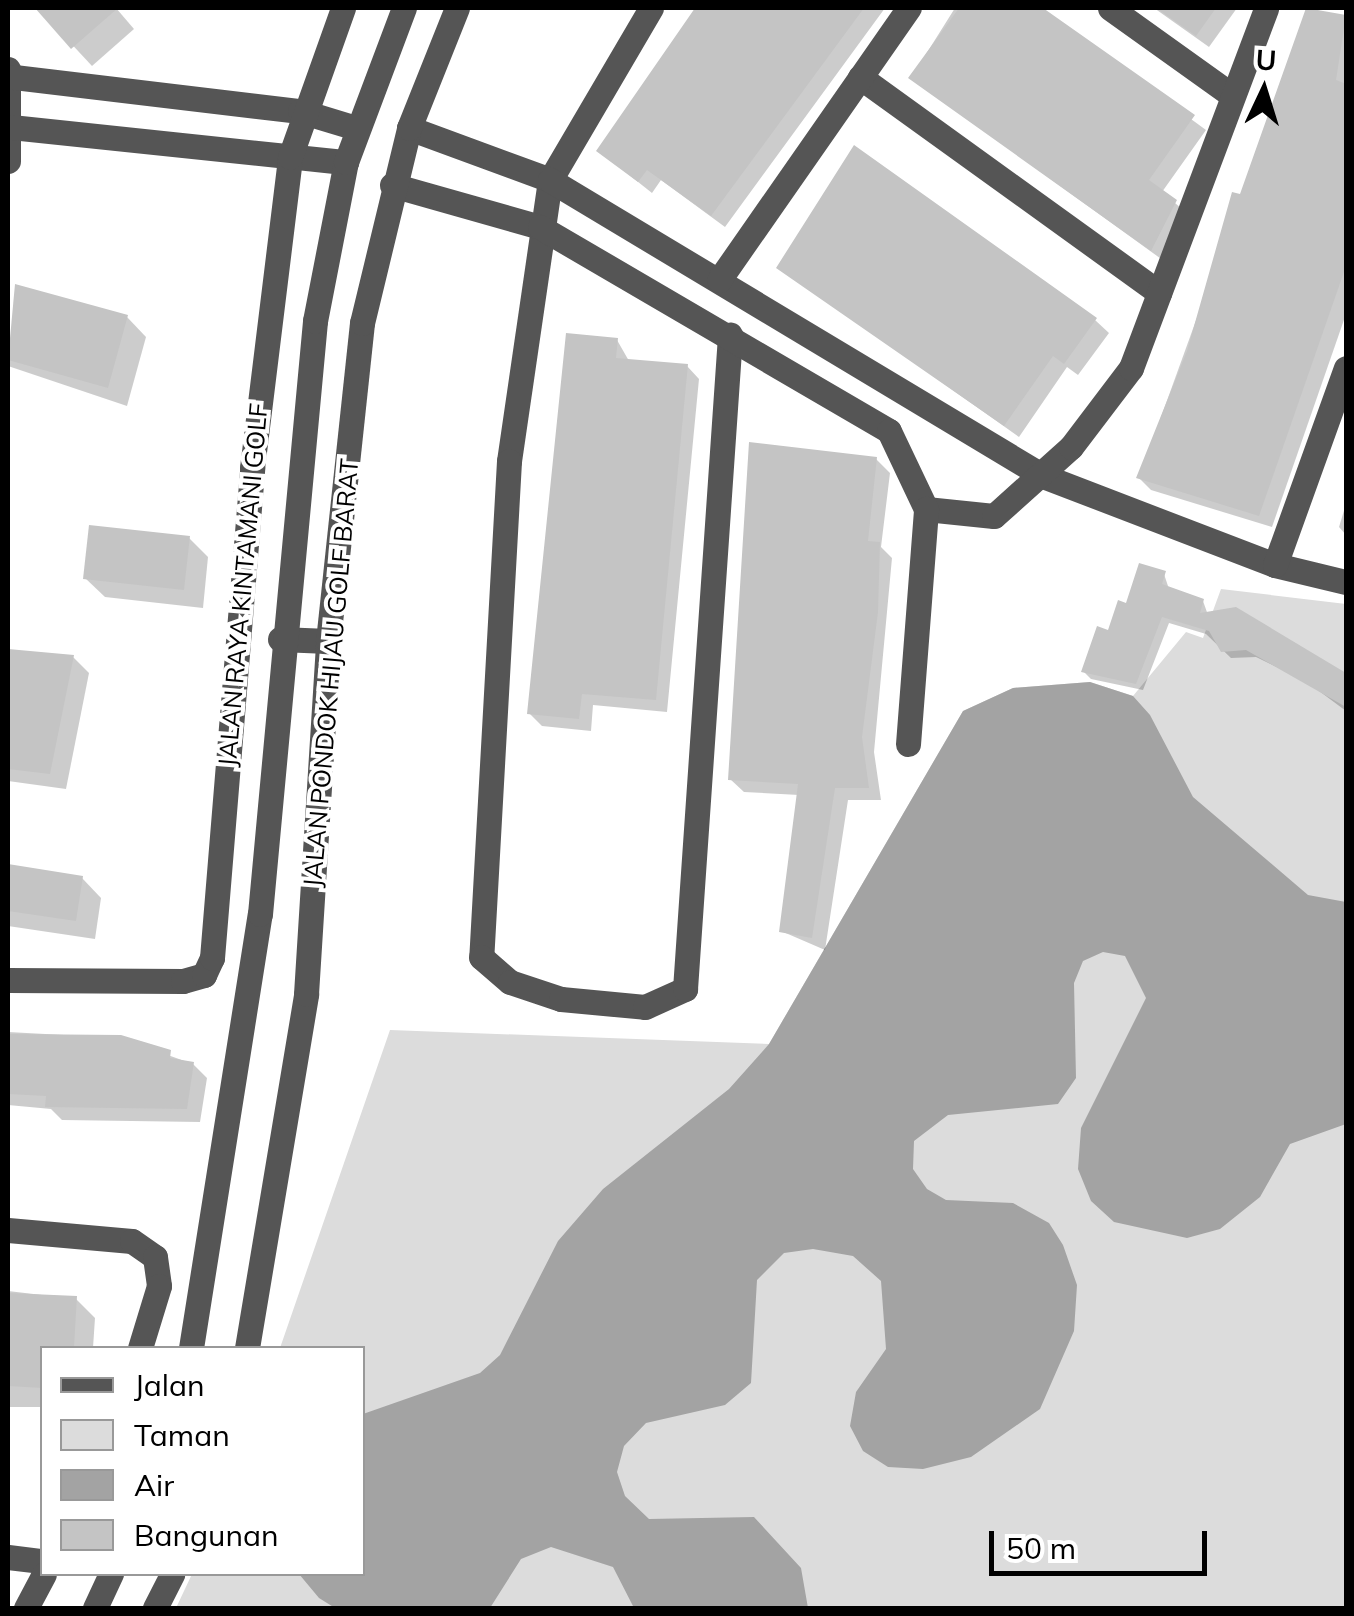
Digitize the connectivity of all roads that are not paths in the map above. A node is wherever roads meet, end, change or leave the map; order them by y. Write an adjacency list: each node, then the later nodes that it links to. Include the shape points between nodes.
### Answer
1 (343, 8): 11 (street, JALAN RAYA KINTAMANI GOLF)
2 (404, 8): 13 (street, JALAN PONDOK HIJAU GOLF BARAT)
3 (457, 8): 14 (street, JALAN PONDOK HIJAU GOLF BARAT)
4 (651, 8): 18 (street)
5 (909, 8): 9 (street)
6 (1110, 8): 10 (street)
7 (1266, 8): 10 (street)
8 (11, 74): 11 (street); 12 (street)
9 (860, 77): 21 (street); 22 (street)
10 (1230, 94): 22 (street)
11 (300, 111): 13 (street); 15 (street, JALAN RAYA KINTAMANI GOLF)
12 (11, 128): 15 (street); 16 (street)
13 (356, 128): 17 (street, JALAN PONDOK HIJAU GOLF BARAT)
14 (409, 128): 18 (street); 19 (street, JALAN PONDOK HIJAU GOLF BARAT)
15 (290, 157): 17 (street); 32 (street, JALAN RAYA KINTAMANI GOLF, via 252,468 212,958 204,975 183,981)
16 (8, 160)
17 (346, 162): 29 (street, JALAN PONDOK HIJAU GOLF BARAT, via 315,321)
18 (550, 180): 20 (street); 21 (street)
19 (392, 186): 20 (street); 30 (street, JALAN PONDOK HIJAU GOLF BARAT, via 362,323)
20 (540, 227): 23 (street); 23 (street, via 509,461 481,957 510,982 561,999 645,1007 684,989)
21 (719, 280): 25 (street)
22 (1160, 293): 25 (street, via 1130,368)
23 (730, 335): 26 (street, via 889,431)
24 (1346, 368): 27 (street)
25 (1043, 476): 26 (street, via 994,516); 27 (street)
26 (926, 509): 31 (street)
27 (1275, 564): 28 (street)
28 (1346, 582)
29 (280, 639): 30 (street); 35 (street, JALAN PONDOK HIJAU GOLF BARAT, via 260,914)
30 (328, 641): 36 (street, JALAN PONDOK HIJAU GOLF BARAT, via 306,994)
31 (908, 744)
32 (8, 980)
33 (8, 1230): 34 (street, via 132,1241 158,1268)
34 (140, 1346)
35 (191, 1346)
36 (248, 1346)
37 (8, 1557): 38 (street)
38 (40, 1560)
39 (43, 1576): 42 (street)
40 (110, 1576): 43 (street)
41 (171, 1576): 44 (street)
42 (26, 1608)
43 (95, 1608)
44 (155, 1608)

